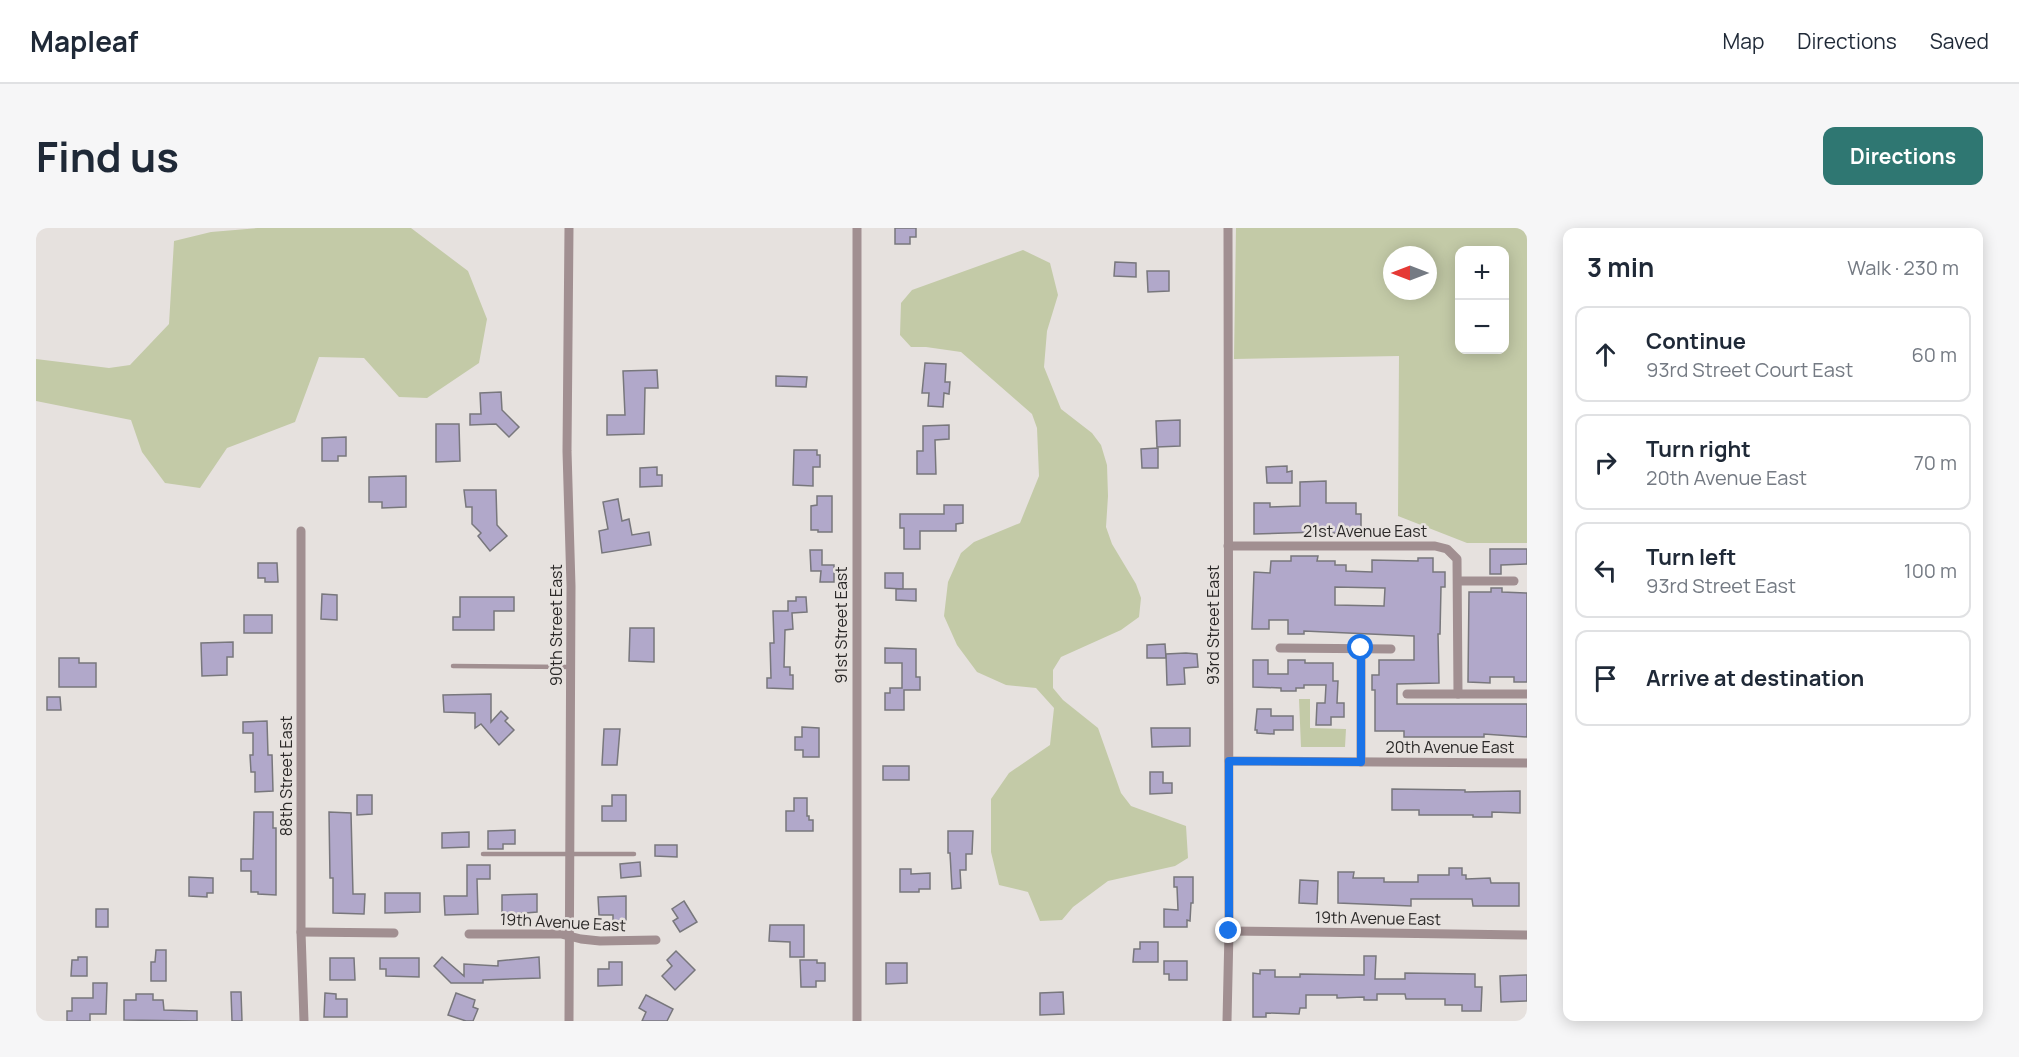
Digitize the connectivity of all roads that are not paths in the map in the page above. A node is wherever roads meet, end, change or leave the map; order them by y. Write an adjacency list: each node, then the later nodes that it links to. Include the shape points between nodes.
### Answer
1 (569, 228): 12 (street, 90th Street East, via 567,451)
2 (857, 228): 31 (street, 91st Street East)
3 (1228, 228): 5 (street, 93rd Street East)
4 (301, 531): 23 (street, 88th Street East)
5 (1228, 546): 6 (street, 21st Avenue East, via 1441,547 1457,560); 16 (street, 93rd Street East)
6 (1458, 581): 7 (street); 14 (street, 21st Avenue East)
7 (1514, 581)
8 (1280, 648): 9 (street)
9 (1361, 648): 10 (street); 17 (street)
10 (1391, 648)
11 (453, 666): 12 (lane)
12 (571, 667): 21 (street, 90th Street East)
13 (1407, 694): 14 (street)
14 (1458, 694): 15 (street)
15 (1527, 694)
16 (1229, 761): 17 (street, 20th Avenue East); 22 (street, 93rd Street East)
17 (1361, 762): 18 (street, 20th Avenue East)
18 (1527, 763)
19 (483, 854): 21 (lane)
20 (634, 854): 21 (lane)
21 (570, 855): 27 (street, 90th Street East)
22 (1229, 931): 26 (street, 19th Avenue East); 32 (street, 93rd Street East)
23 (301, 932): 24 (street); 29 (street, 88th Street East)
24 (394, 933)
25 (469, 934): 27 (street, 19th Avenue East)
26 (1527, 934)
27 (570, 937): 28 (street, 19th Avenue East); 30 (street, 90th Street East)
28 (656, 940)
29 (304, 1021)
30 (569, 1021)
31 (856, 1021)
32 (1227, 1021)

